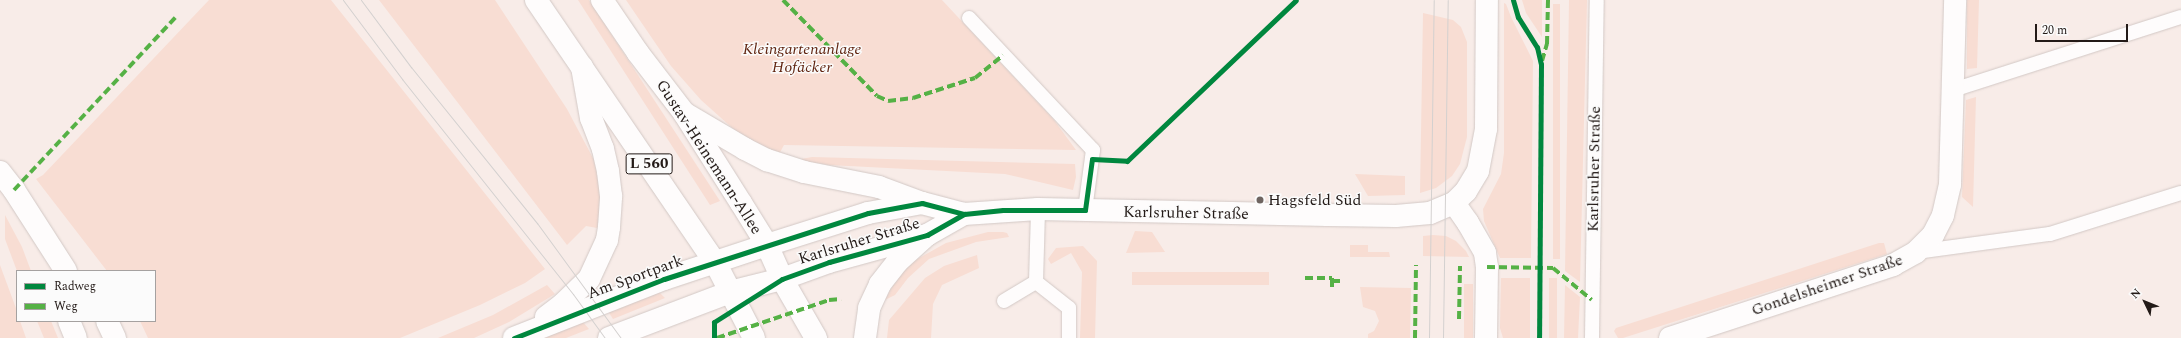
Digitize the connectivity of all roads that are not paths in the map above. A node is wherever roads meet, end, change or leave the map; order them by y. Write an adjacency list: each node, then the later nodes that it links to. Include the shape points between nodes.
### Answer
1 (536, 0): 8 (street, L 560)
2 (602, 0): 10 (street, Gustav-Heinemann-Allee)
3 (1487, 0): 14 (street, Karlsruher Straße, via 1486,129 1478,171)
4 (1597, 0): 38 (lane, Karlsruher Straße)
5 (1956, 0): 9 (street, Gondelsheimer Straße)
6 (2181, 17): 9 (lane)
7 (969, 18): 16 (lane, via 1093,150)
8 (582, 67): 21 (street, L 560); 29 (street, via 591,118 608,170 610,196 607,240 589,279 583,286 563,304)
9 (1953, 90): 20 (street, Gondelsheimer Straße, via 1950,184 1943,214 1933,235)
10 (684, 113): 13 (street, via 767,160 804,172 879,187); 19 (street, Gustav-Heinemann-Allee)
11 (0, 172): 22 (street)
12 (2181, 193): 20 (lane, via 2050,234)
13 (922, 203): 17 (street, Karlsruher Straße); 19 (street, Karlsruher Straße, via 868,214)
14 (1454, 203): 16 (street, Karlsruher Straße, via 1430,213 1380,216); 37 (street, via 1485,253)
15 (1038, 209): 16 (street, Karlsruher Straße); 17 (street, Karlsruher Straße); 24 (lane)
16 (1085, 210)
17 (964, 214): 18 (street, Karlsruher Straße)
18 (927, 235): 23 (street, Karlsruher Straße, via 829,262); 35 (street, via 897,262 880,284 869,308)
19 (767, 244): 21 (street, Am Sportpark); 23 (street, Gustav-Heinemann-Allee)
20 (1916, 252): 39 (street, Gondelsheimer Straße, via 1893,265)
21 (715, 262): 25 (street, L 560); 29 (street, Am Sportpark, via 597,304)
22 (64, 270)
23 (782, 279): 25 (street, Karlsruher Straße); 34 (street, Gustav-Heinemann-Allee)
24 (1036, 282): 26 (lane); 36 (lane, via 1069,308)
25 (730, 292): 32 (street); 33 (street, L 560)
26 (1004, 301)
27 (69, 322): 30 (street)
28 (107, 322): 31 (street)
29 (515, 337)
30 (76, 338)
31 (115, 338)
32 (609, 338)
33 (754, 338)
34 (816, 338)
35 (865, 338)
36 (1069, 338)
37 (1486, 338)
38 (1592, 338)
39 (1670, 338)

